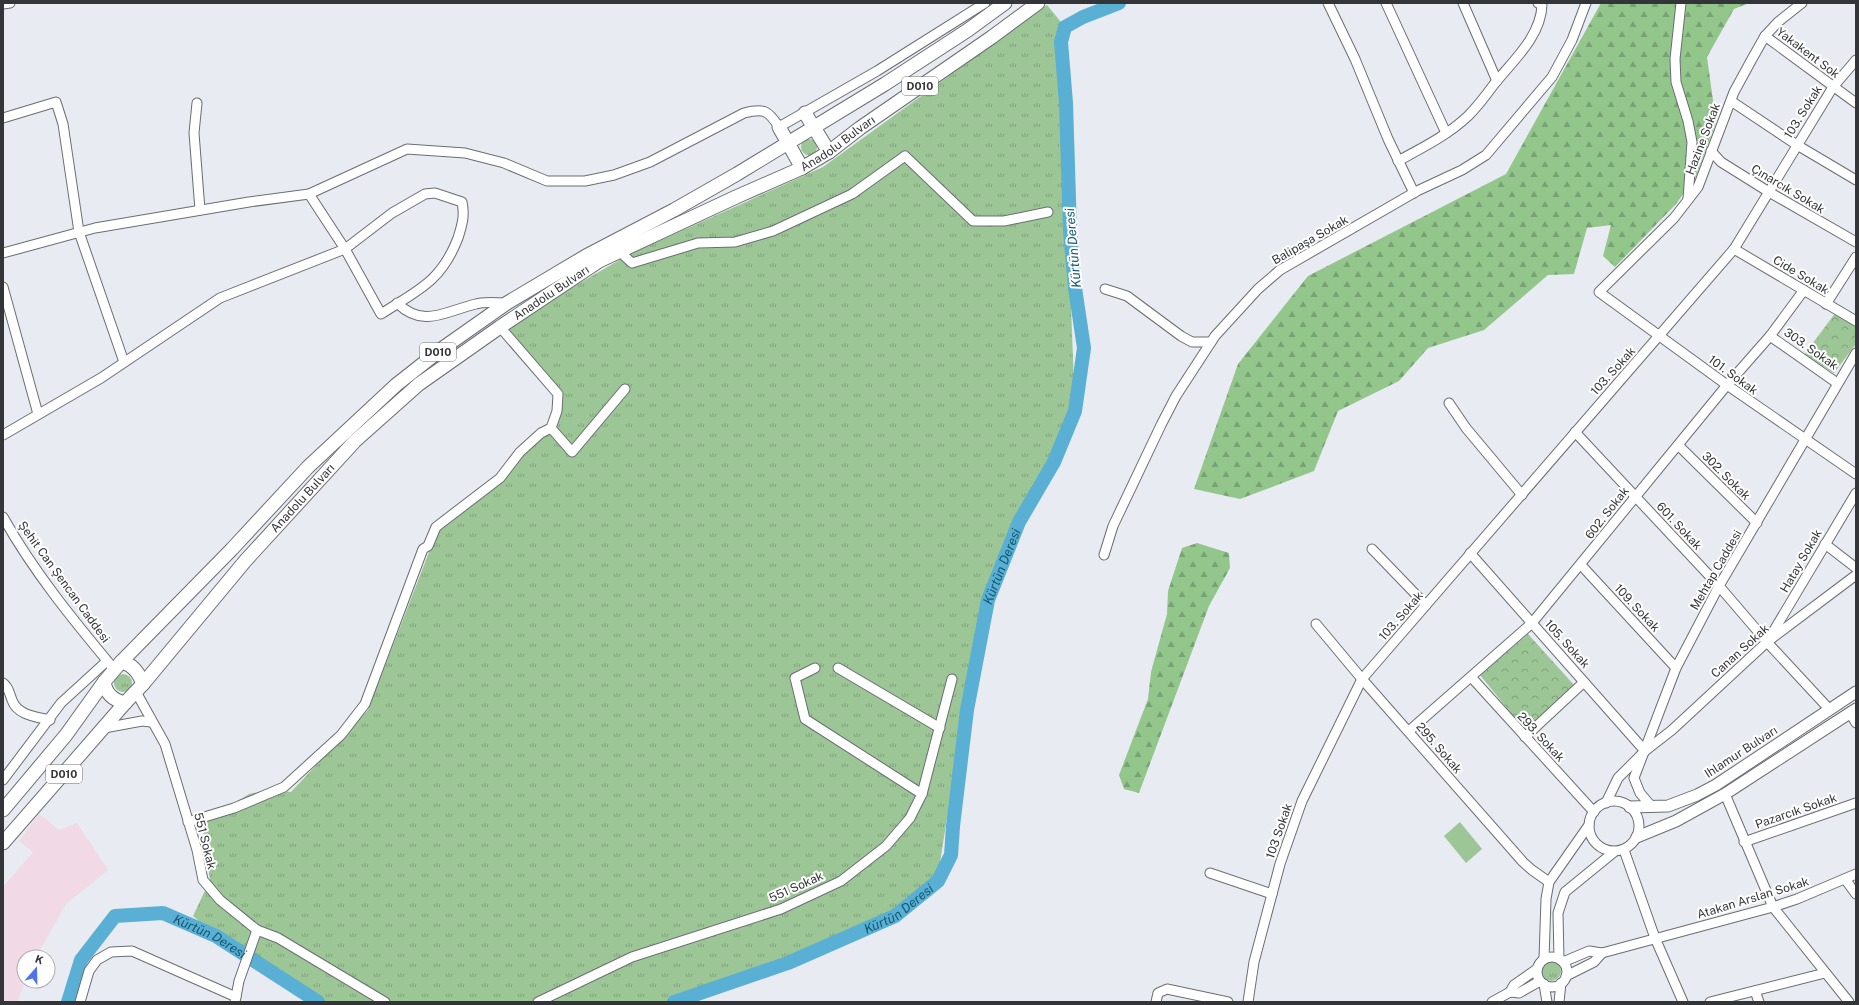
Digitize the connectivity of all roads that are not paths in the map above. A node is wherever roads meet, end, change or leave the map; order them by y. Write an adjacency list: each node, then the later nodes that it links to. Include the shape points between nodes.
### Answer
1 (10, 3): 12 (street)
2 (985, 3): 20 (street)
3 (1005, 3): 22 (highway, Anadolu Bulvarı / D010, via 891,80)
4 (1038, 3): 28 (highway, Anadolu Bulvarı / D010)
5 (1328, 3): 29 (street, via 1355,59)
6 (1386, 3): 24 (street)
7 (1463, 3): 15 (street)
8 (1538, 3): 15 (street, via 1542,5 1542,11 1536,29)
9 (1586, 3): 33 (street, Balipaşa Sokak, via 1572,40 1552,77 1486,155 1462,170)
10 (1681, 3): 35 (street, via 1675,59 1676,82 1692,142)
11 (1802, 3): 13 (street, Hazine Sokak)
12 (3, 4)
13 (1765, 36): 16 (street, Yakakent Sok); 17 (street, Hazine Sokak)
14 (1856, 60): 16 (street, 103. Sokak)
15 (1497, 81): 24 (street, via 1468,116)
16 (1833, 87): 19 (street, Yakakent Sok); 26 (street, 103. Sokak)
17 (1731, 101): 26 (street); 27 (street, Hazine Sokak)
18 (197, 103): 36 (street, via 194,133)
19 (1856, 103)
20 (805, 113): 22 (highway); 23 (street)
21 (3, 118): 38 (street, via 56,102 63,124)
22 (814, 127): 25 (highway, Anadolu Bulvarı / D010); 28 (highway)
23 (780, 128): 25 (highway); 34 (street, via 766,112 759,109 744,113 650,162 614,175 584,181 548,181 504,163 465,153 407,149)
24 (1446, 133): 29 (street)
25 (788, 143): 30 (highway); 50 (highway, Anadolu Bulvarı / D010, via 731,178 586,256)
26 (1797, 145): 31 (street); 32 (street, 103. Sokak)
27 (1711, 151): 32 (street, Çınarcık Sokak, via 1721,162); 35 (street, Hazine Sokak, via 1698,187)
28 (829, 152): 30 (highway, Anadolu Bulvarı / D010)
29 (1398, 161): 33 (street)
30 (802, 168): 42 (highway, Anadolu Bulvarı / D010)
31 (1856, 180)
32 (1769, 192): 39 (street, Çınarcık Sokak); 41 (street, 103. Sokak)
33 (1414, 193): 56 (street, Balipaşa Sokak, via 1280,270 1258,289)
34 (309, 194): 36 (street); 40 (street)
35 (1688, 199): 48 (street, Hazine Sokak, via 1674,218)
36 (200, 210): 38 (street)
37 (1048, 212): 42 (street, via 1004,221 973,220 905,156 852,194 773,231 735,242 698,243 632,263)
38 (79, 232): 43 (street); 58 (street)
39 (1856, 242)
40 (344, 248): 49 (street, via 381,314); 49 (street, via 392,213 425,194 435,193 462,202 464,223 446,263 436,277); 58 (street, via 220,298)
41 (1734, 249): 47 (street, Cide Sokak); 55 (street, 103. Sokak)
42 (619, 251): 53 (highway, Anadolu Bulvarı / D010, via 551,292)
43 (3, 253)
44 (1856, 257): 51 (street)
45 (3, 287): 63 (street)
46 (1105, 289): 56 (street, via 1127,296 1192,342)
47 (1804, 290): 51 (street, Cide Sokak); 54 (street, 602. Sokak)
48 (1598, 292): 55 (street, 101. Sokak)
49 (397, 303): 50 (street, via 407,313 425,318 477,303)
50 (507, 303): 87 (highway, Anadolu Bulvarı / D010, via 396,385 348,428 232,549)
51 (1826, 304): 52 (street, Cide Sokak)
52 (1856, 321)
53 (500, 327): 64 (street, via 558,394 557,411); 97 (highway, Anadolu Bulvarı / D010, via 419,384 355,441 246,560)
54 (1770, 336): 59 (street, 303. Sokak); 60 (street, 602. Sokak)
55 (1660, 337): 60 (street, 101. Sokak); 65 (street, 103. Sokak)
56 (1211, 342): 78 (street, Balipaşa Sokak, via 1176,396 1161,425 1113,526)
57 (1856, 353): 59 (street, Mehtap Caddesi)
58 (124, 362): 63 (street)
59 (1838, 383): 67 (street, Mehtap Caddesi)
60 (1726, 385): 67 (street, 101. Sokak); 68 (street, 602. Sokak)
61 (625, 389): 64 (street, via 572,452)
62 (1449, 403): 71 (street, via 1466,428)
63 (38, 414): 66 (street)
64 (551, 428): 118 (street, via 541,433 520,452 500,478 436,527 428,546 423,549 365,704 341,735 284,787 234,808)
65 (1575, 432): 71 (street, 103. Sokak); 72 (street, 601. Sokak)
66 (3, 435)
67 (1804, 440): 69 (street, 101. Sokak); 74 (street, Mehtap Caddesi)
68 (1678, 446): 72 (street, 602. Sokak); 74 (street, 302. Sokak)
69 (1856, 474)
70 (1856, 493): 75 (street, Hatay Sokak)
71 (1522, 494): 77 (street, 103. Sokak)
72 (1635, 496): 79 (street, 602. Sokak); 82 (street, 601. Sokak)
73 (3, 517): 87 (street, Şehit Can Şencan Caddesi, via 16,541 79,627)
74 (1757, 523): 82 (street, Mehtap Caddesi)
75 (1824, 544): 80 (street); 86 (street, Hatay Sokak)
76 (1372, 549): 83 (street)
77 (1470, 553): 83 (street, 103. Sokak); 84 (street, 105. Sokak)
78 (1104, 554)
79 (1581, 565): 84 (street, 602. Sokak); 90 (street, 109. Sokak)
80 (1856, 568)
81 (1856, 575): 86 (street, Canan Sokak)
82 (1719, 586): 86 (street, 601. Sokak); 90 (street, Mehtap Caddesi)
83 (1426, 605): 93 (street, 103. Sokak)
84 (1532, 623): 91 (street, 602. Sokak); 95 (street, 105. Sokak)
85 (1316, 624): 93 (street, 295. Sokak)
86 (1767, 642): 100 (street, 601. Sokak); 108 (street, Canan Sokak, via 1672,730)
87 (114, 664): 94 (highway, D010); 97 (highway, via 132,666 139,673); 102 (street, via 62,703)
88 (815, 668): 110 (street, via 795,678 805,719)
89 (838, 668): 105 (street)
90 (1676, 668): 108 (street, Mehtap Caddesi)
91 (1472, 678): 106 (street, 602. Sokak); 107 (street, 293. Sokak)
92 (952, 679): 105 (street, 551 Sokak)
93 (1362, 679): 106 (street, 295. Sokak); 129 (street, 103 Sokak, via 1302,802)
94 (104, 682): 99 (highway, via 107,693); 116 (highway, D010, via 66,735)
95 (1584, 682): 107 (street); 108 (street, 105. Sokak)
96 (3, 683): 102 (street, via 14,705 25,713)
97 (139, 688): 99 (highway, D010); 103 (street, 551 Sokak)
98 (1856, 692): 100 (main road, Ihlamur Bulvarı)
99 (125, 703): 104 (highway, D010)
100 (1830, 710): 115 (main road, Ihlamur Bulvarı, via 1716,785 1668,806)
101 (1854, 715): 111 (main road)
102 (50, 720): 109 (street)
103 (151, 722): 104 (street, via 142,721); 118 (street, 551 Sokak, via 164,744)
104 (104, 728): 122 (highway, D010)
105 (940, 728): 110 (street, 551 Sokak)
106 (1409, 731): 128 (street, 295. Sokak, via 1523,862)
107 (1525, 737): 117 (street, 293. Sokak)
108 (1645, 751): 112 (street, Mehtap Caddesi, via 1618,778); 115 (street, via 1634,778 1640,793)
109 (3, 780)
110 (922, 794): 147 (street, 551 Sokak, via 910,818 886,846 841,881 781,909 632,957)
111 (1725, 794): 120 (main road, via 1676,821); 121 (street)
112 (1606, 803): 114 (street, via 1619,802); 117 (street)
113 (1856, 803): 121 (street, Pazarcık Sokak)
114 (1630, 807): 115 (main road, Ihlamur Bulvarı); 120 (street, via 1637,815 1640,826)
115 (1652, 807)
116 (3, 810)
117 (1594, 812): 119 (street)
118 (188, 822): 132 (street, 551 Sokak, via 203,880 220,900)
119 (1589, 825): 124 (street, via 1596,843); 128 (street)
120 (1638, 837): 123 (street)
121 (1744, 842): 131 (street)
122 (3, 843)
123 (1624, 850): 124 (street); 133 (street)
124 (1614, 852): 136 (street, via 1565,892 1561,900 1558,913)
125 (1210, 873): 129 (street)
126 (1856, 874): 127 (street, Atakan Arslan Sokak)
127 (1845, 879): 130 (street); 131 (street, Atakan Arslan Sokak)
128 (1549, 882): 135 (street)
129 (1272, 894): 150 (street, 103 Sokak, via 1254,962)
130 (1856, 894)
131 (1773, 907): 133 (street, Atakan Arslan Sokak); 138 (street)
132 (257, 930): 143 (street); 146 (street, 551 Sokak, via 278,938)
133 (1655, 938): 134 (street, Atakan Arslan Sokak); 144 (street)
134 (1602, 953): 136 (street, via 1589,951); 139 (street, via 1594,962)
135 (1544, 959): 136 (street, via 1554,957); 137 (street)
136 (1561, 960): 139 (street, via 1566,971)
137 (1537, 969): 140 (street); 142 (street, via 1514,985)
138 (1825, 973): 141 (street); 156 (street)
139 (1563, 980): 140 (street, via 1552,986); 153 (street)
140 (1542, 982): 142 (street, via 1519,992); 152 (street)
141 (1755, 991): 154 (street); 155 (street)
142 (1510, 992): 151 (street)
143 (236, 1000): 145 (street, via 132,951 111,952 97,960 90,971)
144 (1681, 1001)
145 (80, 1002)
146 (386, 1002)
147 (538, 1002)
148 (1156, 1002): 149 (street, via 1158,993 1167,989)
149 (1228, 1002)
150 (1248, 1002)
151 (1492, 1002)
152 (1547, 1002)
153 (1559, 1002)
154 (1710, 1002)
155 (1759, 1002)
156 (1849, 1002)

